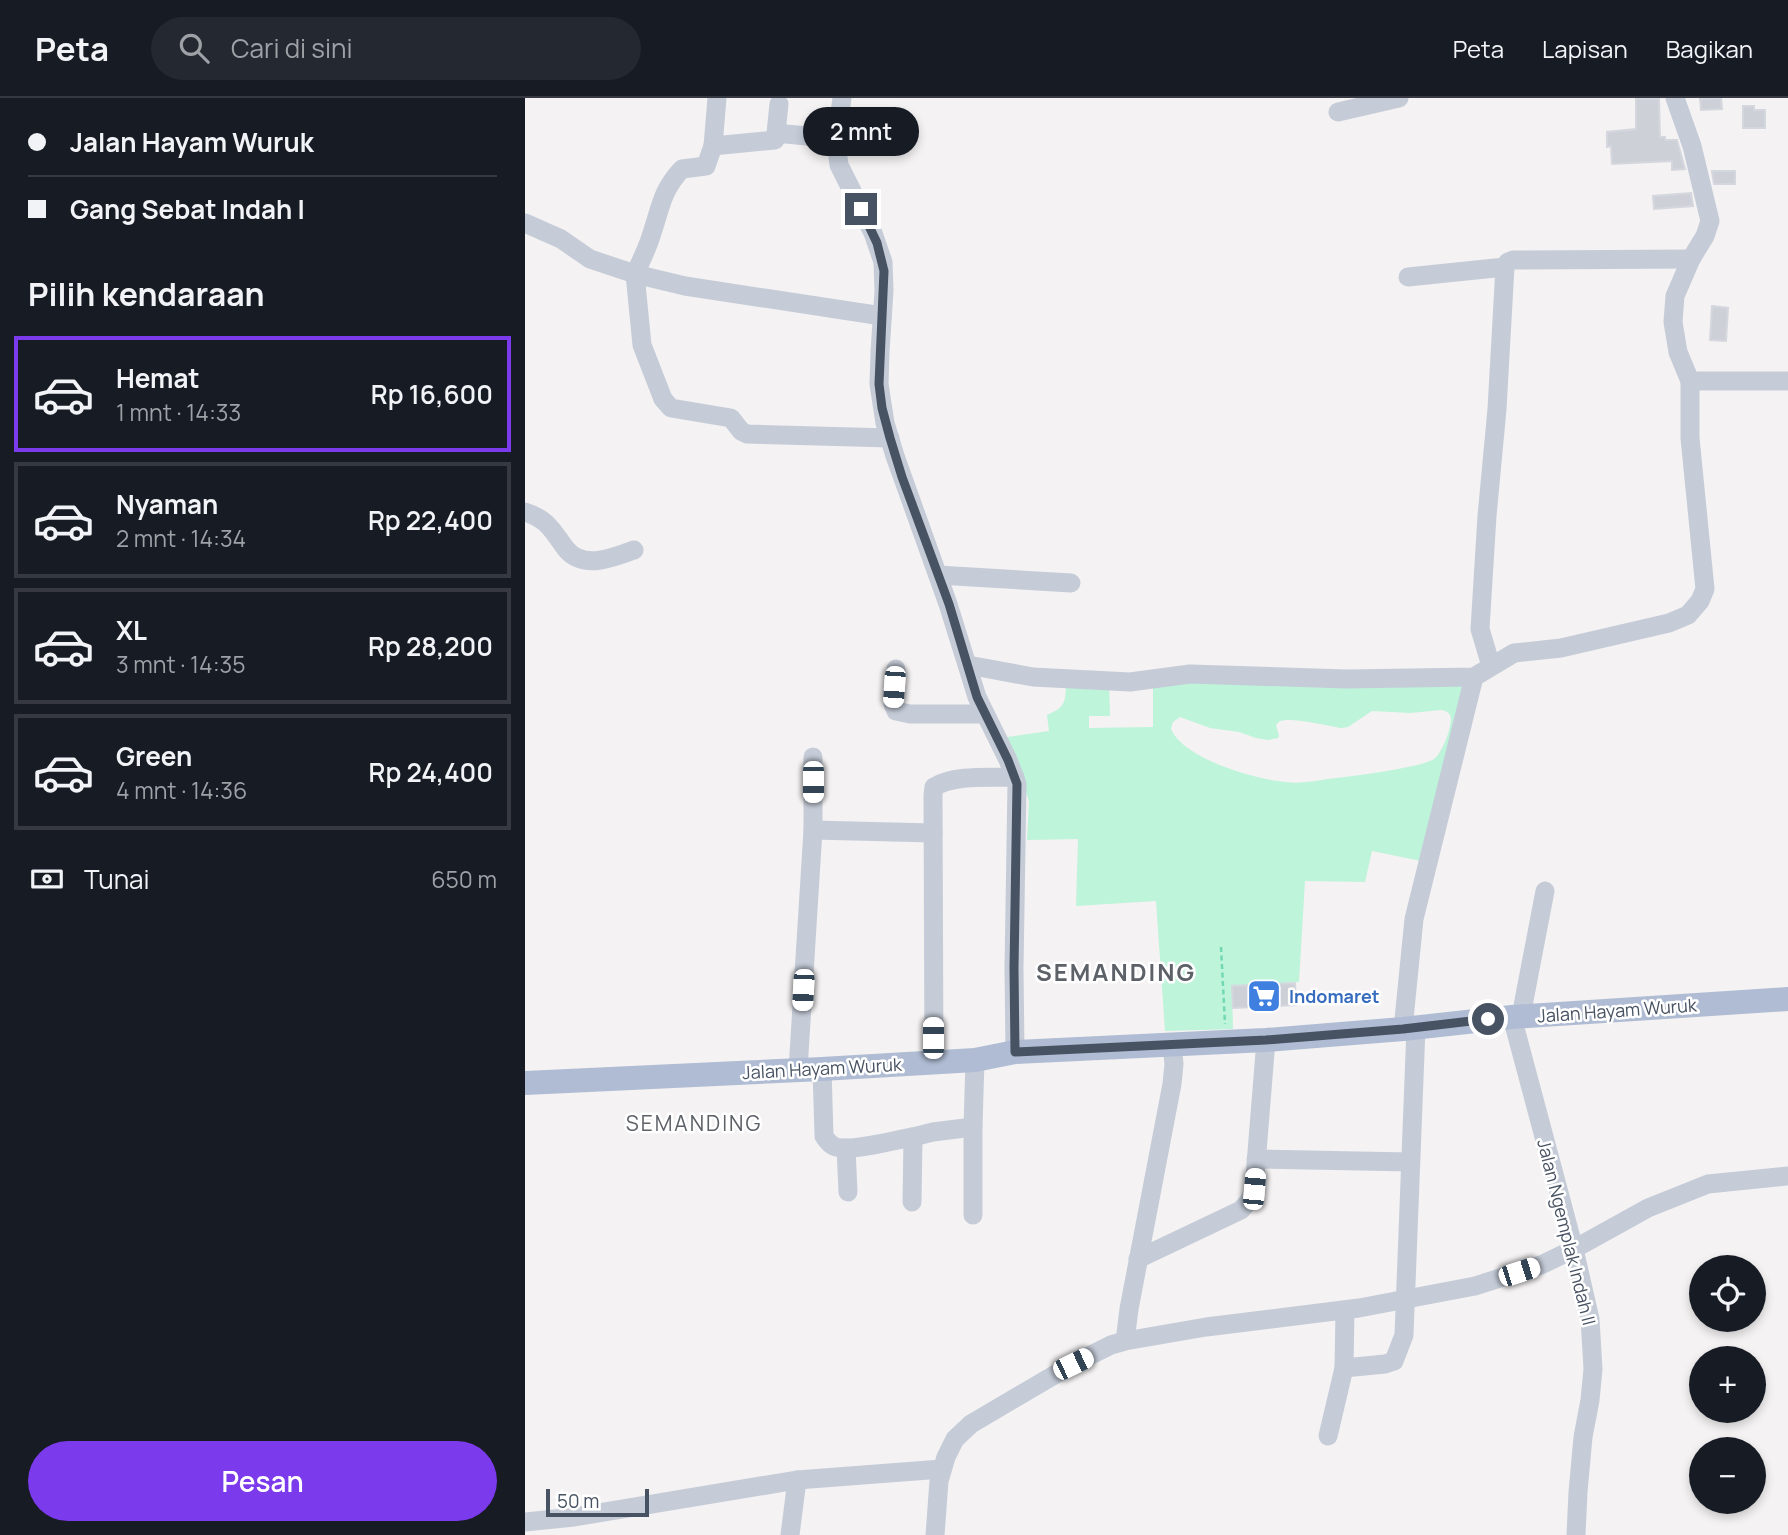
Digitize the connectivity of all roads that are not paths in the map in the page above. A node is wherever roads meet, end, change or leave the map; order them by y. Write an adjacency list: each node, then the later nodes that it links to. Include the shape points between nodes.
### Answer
1 (717, 98): 9 (street)
2 (842, 98): 8 (street)
3 (1399, 98): 6 (street)
4 (1675, 98): 11 (street, via 1710,221)
5 (779, 104): 7 (street)
6 (1338, 112)
7 (776, 133): 8 (street); 9 (street, via 775,140)
8 (837, 139): 15 (street, via 839,165 880,253 885,281)
9 (713, 146): 13 (street, via 706,166 682,169 671,181)
10 (525, 223): 13 (street, via 590,259)
11 (1691, 259): 12 (street, via 1513,260); 16 (street, via 1675,296 1673,322 1678,352)
12 (1505, 267): 14 (street); 24 (street, via 1479,629)
13 (635, 274): 15 (street); 18 (street, via 642,345 663,399 671,408 731,418 747,435)
14 (1408, 276)
15 (882, 316): 18 (street, via 879,384)
16 (1690, 381): 17 (street); 24 (street, via 1690,438 1705,589 1700,601 1688,615 1669,623 1561,648 1514,653)
17 (1788, 381)
18 (890, 438): 21 (street)
19 (525, 512): 20 (street, via 548,524 567,550 580,559 597,561)
20 (635, 550)
21 (938, 575): 22 (street); 23 (street)
22 (1071, 583)
23 (968, 666): 26 (street, via 1033,677 1130,682 1191,674); 27 (street)
24 (1491, 666): 26 (street)
25 (896, 668): 27 (street, via 896,711)
26 (1474, 677): 35 (street, via 1414,919)
27 (984, 713): 29 (street)
28 (813, 757): 30 (street)
29 (1015, 777): 31 (street, via 954,779 934,787); 38 (street)
30 (813, 830): 31 (street); 41 (street)
31 (933, 833): 40 (street)
32 (1545, 891): 34 (street)
33 (1788, 999): 34 (main road, Jalan Hayam Wuruk)
34 (1516, 1016): 35 (main road, Jalan Hayam Wuruk); 52 (street, Jalan Ngemplak Indah II)
35 (1409, 1028): 36 (main road, Jalan Hayam Wuruk); 47 (street)
36 (1266, 1040): 37 (main road, Jalan Hayam Wuruk); 46 (street)
37 (1172, 1044): 38 (main road, Jalan Hayam Wuruk); 53 (street, via 1172,1084)
38 (1015, 1052): 39 (main road, Jalan Hayam Wuruk)
39 (975, 1060): 40 (main road, Jalan Hayam Wuruk); 43 (street)
40 (933, 1062): 41 (main road, Jalan Hayam Wuruk)
41 (810, 1070): 42 (main road, Jalan Hayam Wuruk); 45 (street, via 824,1136 837,1148)
42 (525, 1083)
43 (973, 1127): 44 (street); 51 (street)
44 (913, 1137): 45 (street); 50 (street)
45 (846, 1148): 49 (street)
46 (1257, 1158): 47 (street); 53 (street, via 1254,1189 1241,1210)
47 (1410, 1162): 54 (street)
48 (1788, 1176): 52 (street, via 1709,1184 1648,1208)
49 (848, 1192)
50 (912, 1202)
51 (973, 1215)
52 (1574, 1249): 54 (street, via 1475,1286); 64 (street, Jalan Ngemplak Indah II, via 1590,1319 1593,1369)
53 (1138, 1259): 56 (street)
54 (1406, 1300): 55 (street); 57 (street, via 1404,1335 1394,1361)
55 (1345, 1310): 56 (street); 57 (street)
56 (1125, 1340): 59 (street, via 1073,1364 971,1423 955,1439)
57 (1344, 1367): 58 (street)
58 (1328, 1436)
59 (942, 1469): 60 (street); 63 (street)
60 (797, 1479): 61 (street); 62 (street)
61 (525, 1522)
62 (790, 1535)
63 (935, 1535)
64 (1576, 1535)

